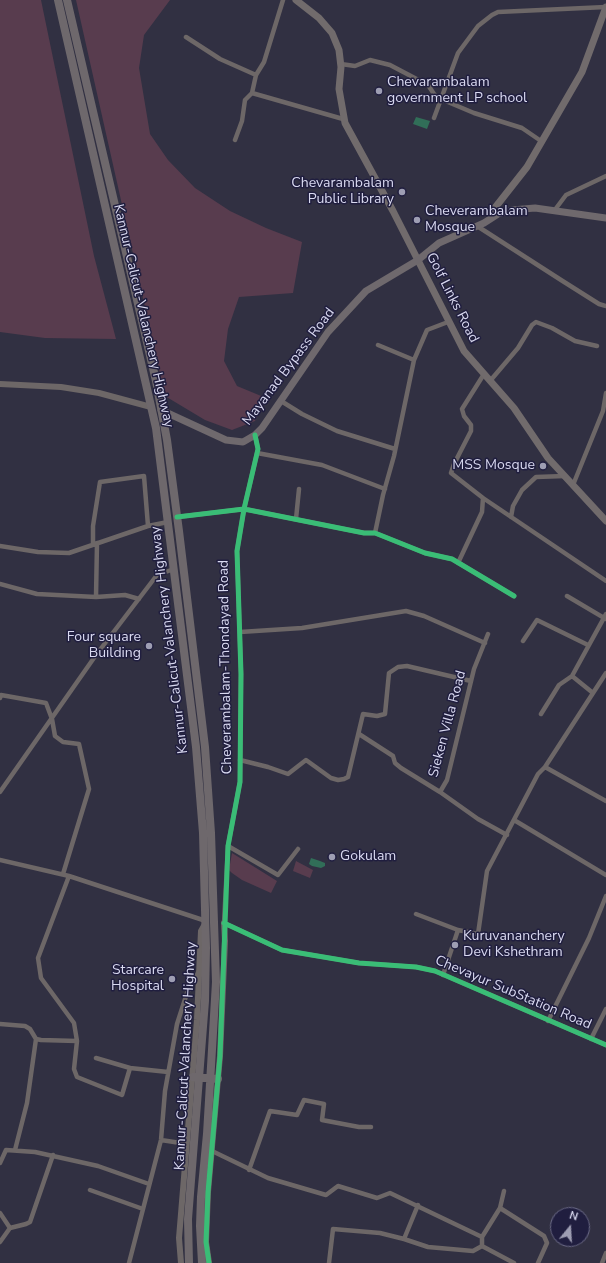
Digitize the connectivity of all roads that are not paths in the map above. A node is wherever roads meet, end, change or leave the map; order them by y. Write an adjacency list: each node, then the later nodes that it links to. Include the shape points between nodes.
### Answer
1 (58, 0): 34 (highway, Kannur-Calicut-Valanchery Highway)
2 (67, 0): 35 (highway, Kannur-Calicut-Valanchery Highway, via 148,342)
3 (283, 0): 8 (street, via 264,62)
4 (296, 0): 7 (main road, Golf Links Road, via 319,18 332,33)
5 (606, 7): 10 (street, via 498,12 492,15 478,26 458,53); 14 (main road, via 582,72)
6 (186, 37): 8 (street, via 220,59)
7 (341, 64): 10 (street, via 355,66 370,60 378,61 428,85 436,97); 12 (main road, Golf Links Road, via 339,89)
8 (256, 75): 9 (street)
9 (252, 93): 12 (street); 13 (street, via 245,100 242,121)
10 (441, 99): 11 (street); 14 (street, via 474,113 522,128)
11 (434, 118)
12 (343, 119): 22 (main road, Golf Links Road)
13 (235, 140)
14 (541, 140): 16 (main road, via 527,167)
15 (606, 176): 17 (street, via 566,195)
16 (494, 209): 18 (street); 20 (street)
17 (554, 211): 18 (main road, Mayanad Bypass Road, via 535,208 512,210); 19 (main road, Mayanad Bypass Road)
18 (493, 217): 20 (main road, Mayanad Bypass Road)
19 (606, 218)
20 (484, 223): 21 (main road, Mayanad Bypass Road)
21 (476, 226): 22 (main road, Mayanad Bypass Road, via 439,244); 23 (street)
22 (418, 260): 24 (main road, Golf Links Road); 32 (main road, Mayanad Bypass Road, via 366,292 328,332)
23 (606, 306)
24 (448, 322): 27 (street, via 427,330); 28 (main road, Golf Links Road, via 464,351)
25 (378, 345): 27 (street)
26 (597, 346): 29 (street, via 574,341 536,322)
27 (414, 360): 37 (street)
28 (484, 374): 29 (main road, Golf Links Road); 43 (street, via 462,409 464,416 472,425 471,431 451,474)
29 (490, 381): 39 (main road, Golf Links Road, via 514,408 548,458)
30 (0, 384): 34 (street, via 61,387 99,393)
31 (606, 392): 33 (street)
32 (281, 401): 36 (main road, Mayanad Bypass Road); 37 (street, via 337,431)
33 (605, 402): 40 (street)
34 (151, 407): 49 (highway, Kannur-Calicut-Valanchery Highway)
35 (161, 410): 36 (main road, Mayanad Bypass Road, via 226,440 243,442); 45 (highway, Kannur-Calicut-Valanchery Highway)
36 (255, 435): 38 (street, Cheverambalam-Thondayad Road)
37 (395, 449): 41 (street)
38 (257, 454): 41 (street, via 322,465); 44 (street, Cheverambalam-Thondayad Road)
39 (565, 476): 40 (main road, Golf Links Road); 46 (street, via 536,477 522,490 513,506)
40 (573, 485): 48 (main road, Golf Links Road)
41 (385, 488): 51 (street)
42 (299, 489): 47 (street)
43 (483, 498): 46 (street); 54 (street, via 482,512)
44 (244, 509): 45 (street); 47 (street); 63 (street, Cheverambalam-Thondayad Road, via 237,551)
45 (178, 517): 107 (highway, Kannur-Calicut-Valanchery Highway, via 205,747 211,833 216,982)
46 (511, 517): 56 (street)
47 (296, 519): 51 (street, via 364,533)
48 (606, 521)
49 (168, 522): 50 (street); 55 (highway, Kannur-Calicut-Valanchery Highway)
50 (148, 526): 52 (street); 52 (street, via 144,476 100,482 93,526)
51 (374, 532): 54 (street, via 425,553 452,559)
52 (95, 544): 53 (street, via 69,553 38,552); 60 (street)
53 (0, 546)
54 (458, 563): 58 (street)
55 (175, 569): 61 (street, via 157,575); 91 (highway, Kannur-Calicut-Valanchery Highway, via 196,747 203,833)
56 (606, 581)
57 (0, 584): 60 (street, via 37,594)
58 (514, 596)
59 (567, 596): 62 (street)
60 (96, 597): 61 (street, via 125,595)
61 (139, 599): 74 (street)
62 (605, 617): 67 (street)
63 (240, 632): 66 (street, via 302,628 406,611 424,616); 76 (street, Cheverambalam-Thondayad Road)
64 (488, 634): 66 (street, Sieken Villa Road)
65 (523, 641): 67 (street, via 537,620)
66 (484, 643): 70 (street, Sieken Villa Road)
67 (588, 645): 69 (street)
68 (606, 674): 71 (street)
69 (572, 676): 71 (street); 73 (street, via 559,685)
70 (471, 681): 75 (street, via 407,666 398,667 389,673 385,714 363,714); 79 (street, Sieken Villa Road, via 447,780)
71 (593, 693): 77 (street)
72 (0, 698): 74 (street, via 0,695 46,703)
73 (542, 714)
74 (52, 719): 78 (street); 86 (street, via 55,736 63,742 79,744 89,789)
75 (359, 734): 76 (street, via 348,777 344,779 331,778 306,760 288,774); 79 (street, Sieken Villa Road, via 393,756 401,768)
76 (240, 760): 83 (street, Cheverambalam-Thondayad Road, via 240,782)
77 (545, 767): 80 (street); 81 (street, via 538,774)
78 (0, 792)
79 (440, 792): 82 (street, via 478,819)
80 (606, 801)
81 (514, 820): 82 (street); 87 (street)
82 (507, 834): 93 (street, via 487,871 478,934)
83 (228, 846): 84 (street, via 278,875); 92 (street, Cheverambalam-Thondayad Road)
84 (298, 849)
85 (0, 860): 86 (street)
86 (63, 874): 88 (street)
87 (606, 875)
88 (68, 876): 91 (street); 101 (street, via 38,958 38,966 41,978 74,1023)
89 (606, 896): 97 (street, via 589,938)
90 (416, 914): 93 (street)
91 (206, 921): 94 (street, via 201,931); 106 (highway, Kannur-Calicut-Valanchery Highway, via 205,1001)
92 (224, 923): 95 (street, Chevayur SubStation Road, via 282,950 359,963 416,967); 107 (street, via 225,941)
93 (458, 930): 95 (street)
94 (199, 970): 105 (street, via 192,980 181,1008); 106 (street)
95 (443, 975): 97 (street, Chevayur SubStation Road)
96 (606, 1009): 100 (street)
97 (548, 1021): 100 (street, Chevayur SubStation Road)
98 (0, 1024): 99 (street, via 25,1026)
99 (36, 1039): 101 (street); 111 (street, via 27,1103)
100 (591, 1039): 102 (street, Chevayur SubStation Road)
101 (77, 1041): 104 (street, via 74,1069 77,1077 122,1095)
102 (606, 1046)
103 (96, 1058): 104 (street)
104 (130, 1068): 105 (street)
105 (168, 1072): 109 (street)
106 (196, 1077): 107 (highway); 110 (street); 131 (highway, Kannur-Calicut-Valanchery Highway, via 188,1218)
107 (214, 1079): 112 (street); 132 (highway, Kannur-Calicut-Valanchery Highway, via 201,1197)
108 (371, 1127): 115 (street, via 322,1120 324,1104 304,1100 297,1115 270,1111)
109 (161, 1140): 110 (street); 116 (street)
110 (187, 1144): 130 (street, via 179,1238)
111 (15, 1150): 113 (street); 114 (street, via 6,1150)
112 (212, 1151): 115 (street); 133 (street, via 206,1242)
113 (53, 1155): 116 (street, via 98,1166); 123 (street, via 30,1222)
114 (0, 1163)
115 (249, 1170): 119 (street, via 326,1195 338,1186 377,1198 390,1192)
116 (149, 1184): 121 (street)
117 (90, 1190): 121 (street)
118 (504, 1191): 120 (street)
119 (418, 1205): 124 (street); 125 (street)
120 (500, 1208): 124 (street); 136 (street, via 504,1213 544,1236 547,1243)
121 (143, 1209): 129 (street)
122 (0, 1213): 123 (street)
123 (10, 1228): 126 (street)
124 (482, 1237): 127 (street)
125 (404, 1239): 127 (street, via 428,1247 473,1251); 134 (street, via 380,1233 333,1229)
126 (0, 1242)
127 (482, 1246): 135 (street)
128 (606, 1254): 137 (street)
129 (129, 1263)
130 (181, 1263)
131 (190, 1263)
132 (202, 1263)
133 (208, 1263)
134 (329, 1263)
135 (514, 1263)
136 (538, 1263)
137 (602, 1263)

